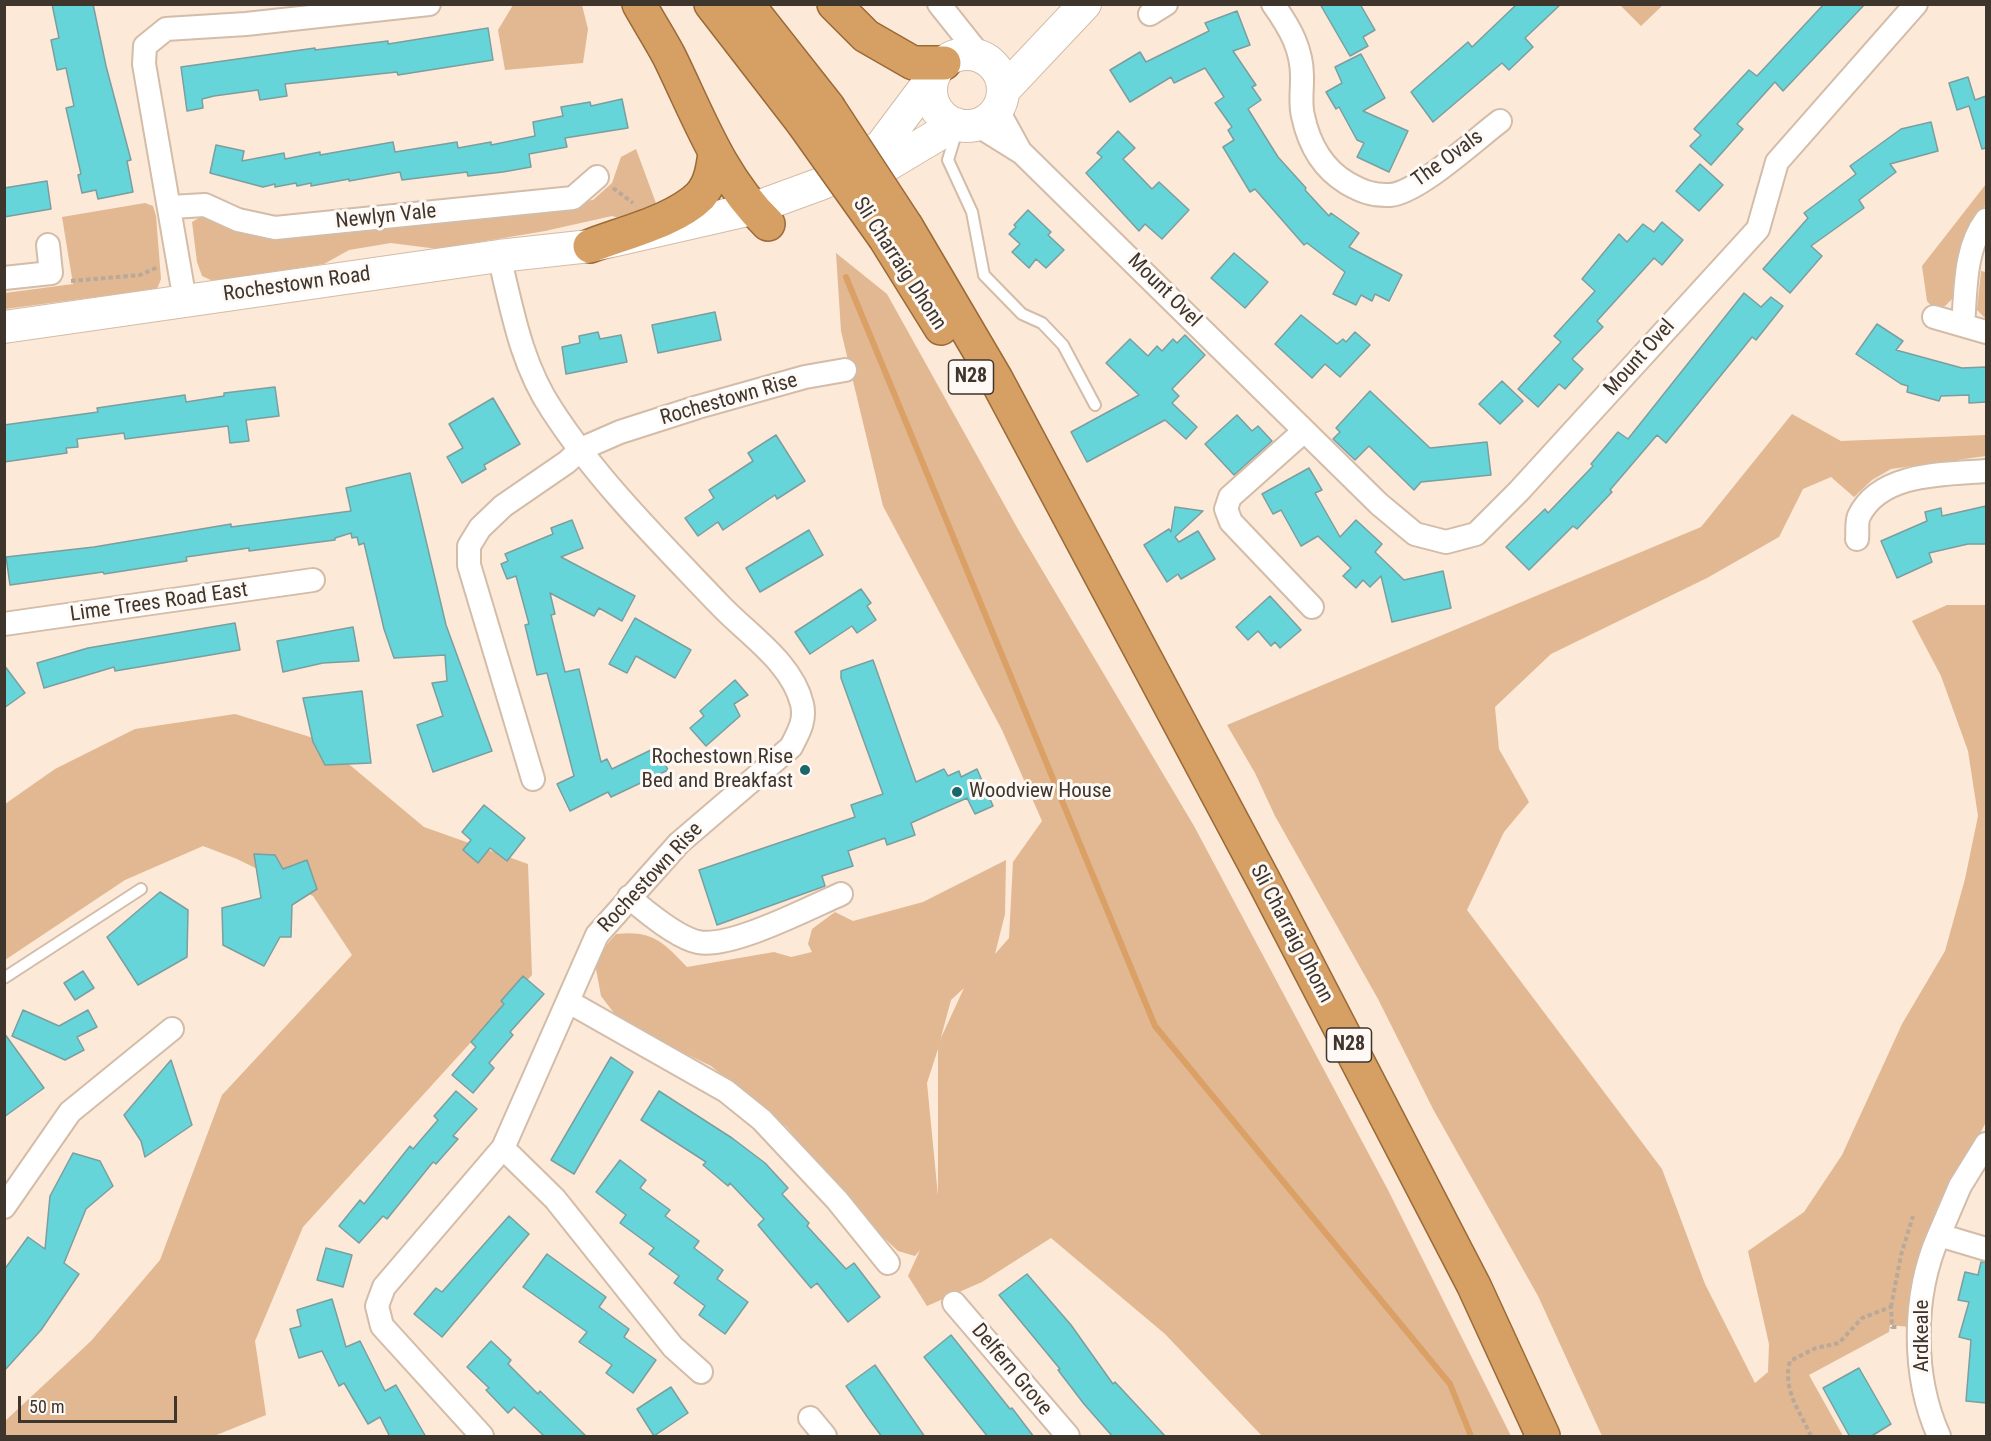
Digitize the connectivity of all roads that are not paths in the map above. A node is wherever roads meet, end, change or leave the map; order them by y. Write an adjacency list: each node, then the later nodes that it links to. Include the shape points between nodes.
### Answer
1 (259, 4): 11 (street)
2 (429, 4): 11 (street)
3 (639, 4): 18 (highway, via 668,54)
4 (711, 4): 15 (highway, Sli Charraig Dhonn / N28)
5 (747, 4): 15 (highway, Sli Charraig Dhonn / N28)
6 (834, 4): 13 (highway, via 866,36 913,63)
7 (1273, 4): 16 (street, The Ovals, via 1298,46 1302,113 1311,143 1338,178 1365,194 1391,195 1420,183)
8 (1916, 4): 35 (street, Mount Ovel, via 1778,162 1758,229 1476,534 1446,542 1415,534)
9 (942, 8): 12 (street); 13 (street, via 952,43)
10 (1078, 12): 12 (main road, via 1012,54); 14 (main road)
11 (246, 24): 21 (street, via 166,29 145,46 144,64)
12 (984, 58): 13 (main road, via 965,55); 14 (main road, via 998,73)
13 (943, 66): 17 (main road, via 932,86 935,104 945,118); 22 (main road, Rochestown Road, via 881,146)
14 (1002, 97): 17 (main road, via 992,116); 19 (street, Mount Ovel, via 1002,118)
15 (816, 115): 61 (highway, Sli Charraig Dhonn / N28, bridge, via 996,379 1270,893 1468,1276)
16 (1500, 121)
17 (964, 124): 19 (street, Mount Ovel); 22 (main road, Rochestown Road, via 824,204); 34 (lane, via 948,160 972,212 984,275 1022,314 1042,322 1063,345)
18 (715, 153): 22 (highway, via 736,190); 25 (highway, via 712,177 701,195 679,212)
19 (1022, 153): 35 (street, Mount Ovel)
20 (597, 177): 21 (street, Newlyn Vale, via 573,198 275,228 238,220 205,205)
21 (171, 207): 28 (street)
22 (760, 217): 25 (main road, Rochestown Road, via 748,232 668,247)
23 (1986, 220): 30 (street, via 1968,266)
24 (48, 244): 27 (street, via 51,273)
25 (590, 246): 26 (main road, Rochestown Road)
26 (499, 256): 28 (main road, Rochestown Road); 36 (street, Rochestown Rise, via 522,351 551,409)
27 (4, 278)
28 (185, 301): 31 (main road, Rochestown Road)
29 (1934, 317): 30 (street)
30 (1964, 325): 32 (street)
31 (4, 327)
32 (1986, 332)
33 (845, 370): 36 (street, Rochestown Rise, via 698,407)
34 (1095, 405)
35 (1303, 432): 40 (street, via 1230,497 1226,509 1231,522)
36 (581, 449): 42 (street, Rochestown Rise, via 503,506 480,528 469,546 469,565); 45 (street, Rochestown Rise, via 627,506 721,607 767,650 792,680 803,705 802,726 791,747 679,843)
37 (1986, 471): 38 (street, via 1924,477 1887,488 1858,517)
38 (1857, 539)
39 (314, 580): 41 (street, Lime Trees Road East)
40 (1312, 607)
41 (4, 624)
42 (533, 779)
43 (141, 889): 46 (lane)
44 (841, 894): 45 (street, via 714,943 696,942 652,918)
45 (629, 897): 47 (street, Rochestown Rise, via 597,935)
46 (4, 978)
47 (569, 1002): 50 (street, Rochestown Rise); 54 (street, via 726,1091 762,1120 837,1200)
48 (172, 1029): 51 (street, via 70,1112)
49 (1986, 1144): 52 (street, Ardkeale, via 1960,1186)
50 (503, 1148): 56 (street, via 555,1199 673,1347); 58 (street, Rochestown Rise, via 384,1287 377,1306 382,1326)
51 (4, 1207)
52 (1939, 1235): 53 (street); 62 (street, Ardkeale, via 1920,1307 1923,1386)
53 (1986, 1249)
54 (888, 1263)
55 (954, 1303): 60 (street, Delfern Grove)
56 (701, 1372)
57 (810, 1418): 59 (street)
58 (482, 1437)
59 (825, 1437)
60 (1068, 1437)
61 (1543, 1437)
62 (1939, 1437)

